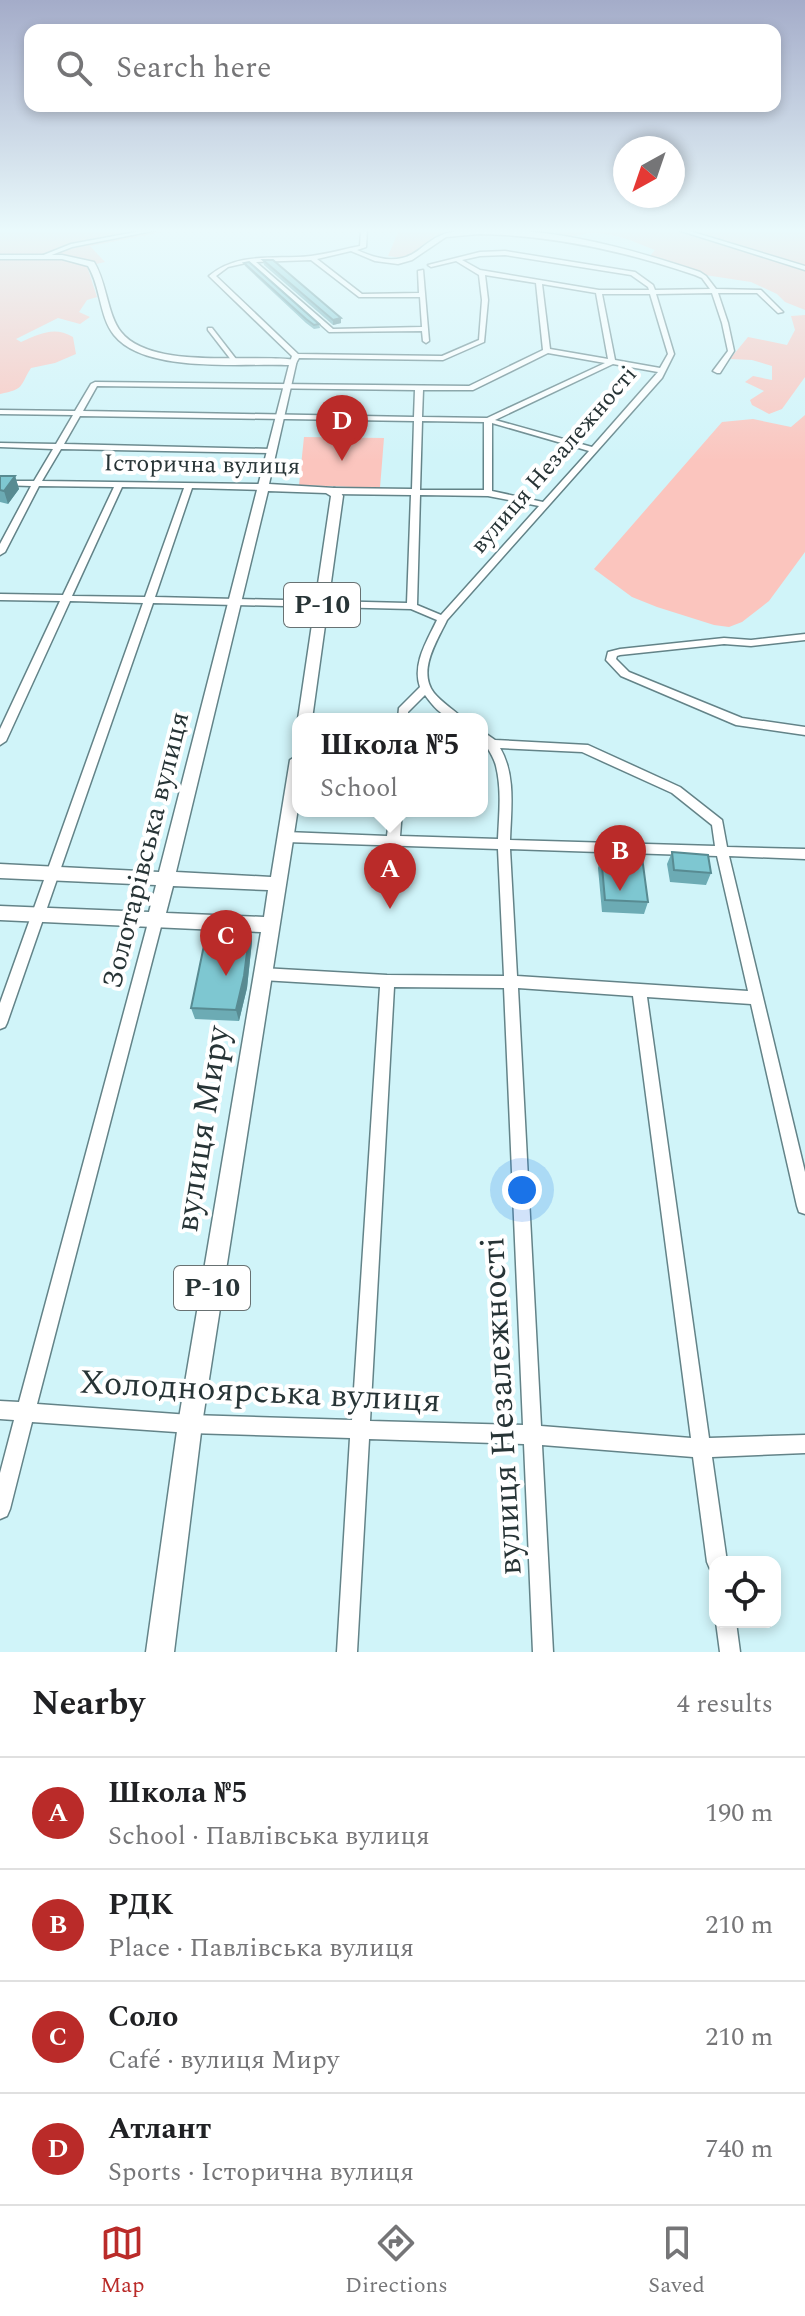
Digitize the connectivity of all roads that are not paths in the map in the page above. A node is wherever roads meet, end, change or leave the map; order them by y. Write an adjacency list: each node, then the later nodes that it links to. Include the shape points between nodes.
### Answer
1 (108, 307): 17 (main road, via 119,335 135,347 175,357)
2 (243, 307): 16 (street)
3 (304, 307): 13 (street, via 331,331)
4 (425, 307): 13 (street)
5 (484, 307): 16 (street, via 482,341 443,358)
6 (542, 307): 15 (street)
7 (602, 307): 18 (street)
8 (657, 307): 19 (street, вулиця Незалежності, via 671,354)
9 (719, 307): 20 (street, via 731,351)
10 (775, 307): 11 (street)
11 (780, 312)
12 (210, 329): 17 (street)
13 (423, 329): 14 (street)
14 (426, 341)
15 (547, 351): 18 (street); 22 (street, via 470,388)
16 (295, 359): 17 (main road); 21 (main road, Золотарівська вулиця)
17 (234, 360)
18 (612, 362): 19 (street); 27 (street)
19 (660, 370): 30 (street, вулиця Незалежності)
20 (717, 371)
21 (288, 385): 22 (street); 24 (street, via 95,384); 25 (main road, Золотарівська вулиця)
22 (419, 388): 26 (street)
23 (0, 412): 24 (street)
24 (78, 413): 25 (street); 29 (street)
25 (280, 417): 26 (street); 31 (main road, Золотарівська вулиця)
26 (417, 419): 27 (street); 38 (street)
27 (488, 420): 30 (street); 39 (street)
28 (0, 445): 29 (street)
29 (59, 446): 31 (street); 33 (street)
30 (595, 450): 40 (street, вулиця Незалежності)
31 (271, 451): 36 (main road, Золотарівська вулиця)
32 (0, 483): 33 (street, Історична вулиця)
33 (36, 484): 34 (street, Історична вулиця); 41 (street)
34 (119, 485): 35 (street, Історична вулиця); 43 (street)
35 (189, 486): 36 (street, Історична вулиця); 44 (street)
36 (262, 487): 37 (main road, Історична вулиця); 45 (main road, Золотарівська вулиця)
37 (334, 491): 38 (street, Історична вулиця); 46 (main road, Р-10)
38 (414, 491): 39 (street, Історична вулиця); 47 (street)
39 (488, 493): 40 (street, Історична вулиця)
40 (545, 505): 48 (street, вулиця Незалежності)
41 (0, 552)
42 (0, 597): 43 (street)
43 (66, 598): 44 (street); 56 (street)
44 (147, 600): 45 (street); 65 (street)
45 (234, 603): 46 (street); 66 (main road, Золотарівська вулиця)
46 (322, 604): 47 (street); 51 (main road, Р-10)
47 (412, 606): 48 (street)
48 (443, 619): 50 (street, вулиця Незалежності, via 424,660)
49 (805, 637): 54 (street, via 612,654 611,660 625,674 699,707 740,722)
50 (424, 690): 52 (street); 53 (street)
51 (306, 713)
52 (403, 713)
53 (449, 713)
54 (805, 731)
55 (489, 740): 61 (street, вулиця Незалежності, via 503,766); 62 (street, via 584,748 614,760 698,805 718,823)
56 (0, 741)
57 (292, 798): 59 (main road, вулиця Миру / Р-10)
58 (395, 817): 60 (street)
59 (286, 837): 60 (street); 67 (main road, вулиця Миру / Р-10)
60 (393, 841): 61 (street)
61 (504, 844): 62 (street); 74 (street, вулиця Незалежності)
62 (722, 852): 63 (street); 76 (street)
63 (805, 854)
64 (0, 871): 65 (main road)
65 (53, 873): 66 (main road); 69 (street)
66 (168, 877): 67 (main road); 70 (main road, Золотарівська вулиця)
67 (278, 884): 71 (main road, вулиця Миру / Р-10)
68 (0, 913): 69 (main road)
69 (39, 915): 70 (main road); 77 (street)
70 (156, 919): 71 (main road); 80 (street, Золотарівська вулиця)
71 (272, 925): 72 (main road, вулиця Миру / Р-10)
72 (262, 974): 73 (street); 81 (main road, вулиця Миру / Р-10)
73 (387, 981): 74 (street); 82 (street)
74 (511, 982): 75 (street); 83 (street, вулиця Незалежності)
75 (639, 991): 76 (street); 85 (street)
76 (756, 998): 78 (street)
77 (0, 1023)
78 (805, 1206)
79 (0, 1410): 80 (street, Холодноярська вулиця)
80 (26, 1411): 81 (street, Холодноярська вулиця); 86 (street, Золотарівська вулиця)
81 (190, 1424): 82 (street, Холодноярська вулиця); 89 (main road, вулиця Миру / Р-10)
82 (359, 1432): 83 (street, Холодноярська вулиця); 90 (street)
83 (533, 1435): 85 (street, Холодноярська вулиця); 91 (street, вулиця Незалежності)
84 (805, 1444): 85 (street, Холодноярська вулиця)
85 (702, 1448): 87 (street)
86 (0, 1509)
87 (716, 1556)
88 (727, 1628): 92 (street)
89 (160, 1652)
90 (347, 1652)
91 (543, 1652)
92 (730, 1652)

